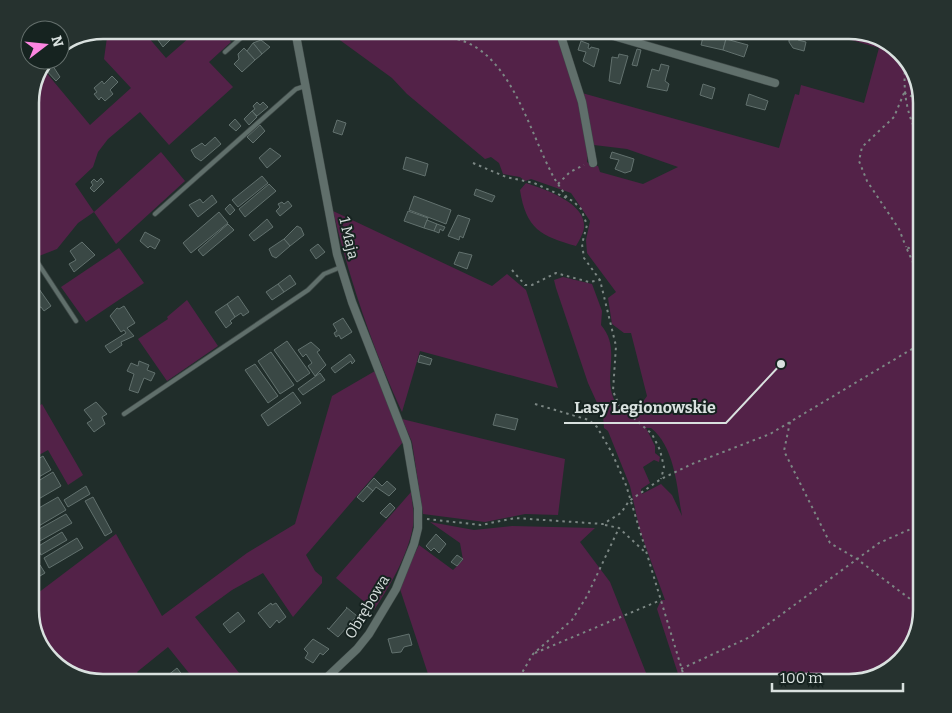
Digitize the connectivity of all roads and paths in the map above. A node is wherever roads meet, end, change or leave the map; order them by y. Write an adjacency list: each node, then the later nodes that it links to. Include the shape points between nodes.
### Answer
1 (240, 39): 6 (lane)
2 (297, 39): 9 (street, 1 Maja)
3 (458, 39): 15 (path, via 489,56 512,85)
4 (562, 39): 14 (street, via 582,102)
5 (624, 39): 8 (street)
6 (225, 52)
7 (905, 71): 10 (path)
8 (775, 83)
9 (305, 86): 17 (lane, via 296,89); 22 (street, 1 Maja)
10 (904, 93): 11 (path); 12 (path); 18 (path, via 894,117 862,147 859,161 867,181 899,229)
11 (913, 97)
12 (913, 128)
13 (473, 163): 16 (path, via 506,177 534,183)
14 (593, 163): 15 (path, via 570,172)
15 (558, 184): 16 (path)
16 (567, 198): 24 (path, via 581,209 587,226 582,244 584,258)
17 (155, 214)
18 (906, 246): 19 (path); 20 (path)
19 (913, 249)
20 (913, 262)
21 (39, 265): 25 (lane)
22 (341, 267): 28 (lane, via 324,274 308,290); 30 (street, 1 Maja)
23 (512, 270): 24 (path, via 525,285 532,285 556,273 589,282)
24 (600, 280): 31 (path, via 616,346 613,391 619,405 652,434 664,468)
25 (76, 321)
26 (913, 348): 29 (path)
27 (535, 404): 32 (path, via 574,414 597,427 612,453)
28 (124, 414)
29 (790, 422): 31 (path, via 770,434); 38 (path, via 784,451 830,543)
30 (407, 443): 33 (street, Obrębowa, via 415,478)
31 (661, 479): 32 (path)
32 (630, 501): 34 (path, via 621,513); 37 (path)
33 (418, 518): 34 (path, via 481,525 515,518); 43 (street, Obrębowa, via 414,544 396,589 357,649)
34 (604, 524): 35 (path)
35 (619, 528): 37 (path); 41 (path, via 572,620)
36 (913, 528): 38 (path, via 879,543)
37 (648, 556): 39 (path)
38 (857, 559): 40 (path); 42 (path, via 752,636)
39 (661, 600): 41 (path); 42 (path)
40 (913, 601)
41 (533, 654): 44 (path)
42 (681, 669): 45 (path)
43 (330, 674)
44 (521, 674)
45 (683, 674)

